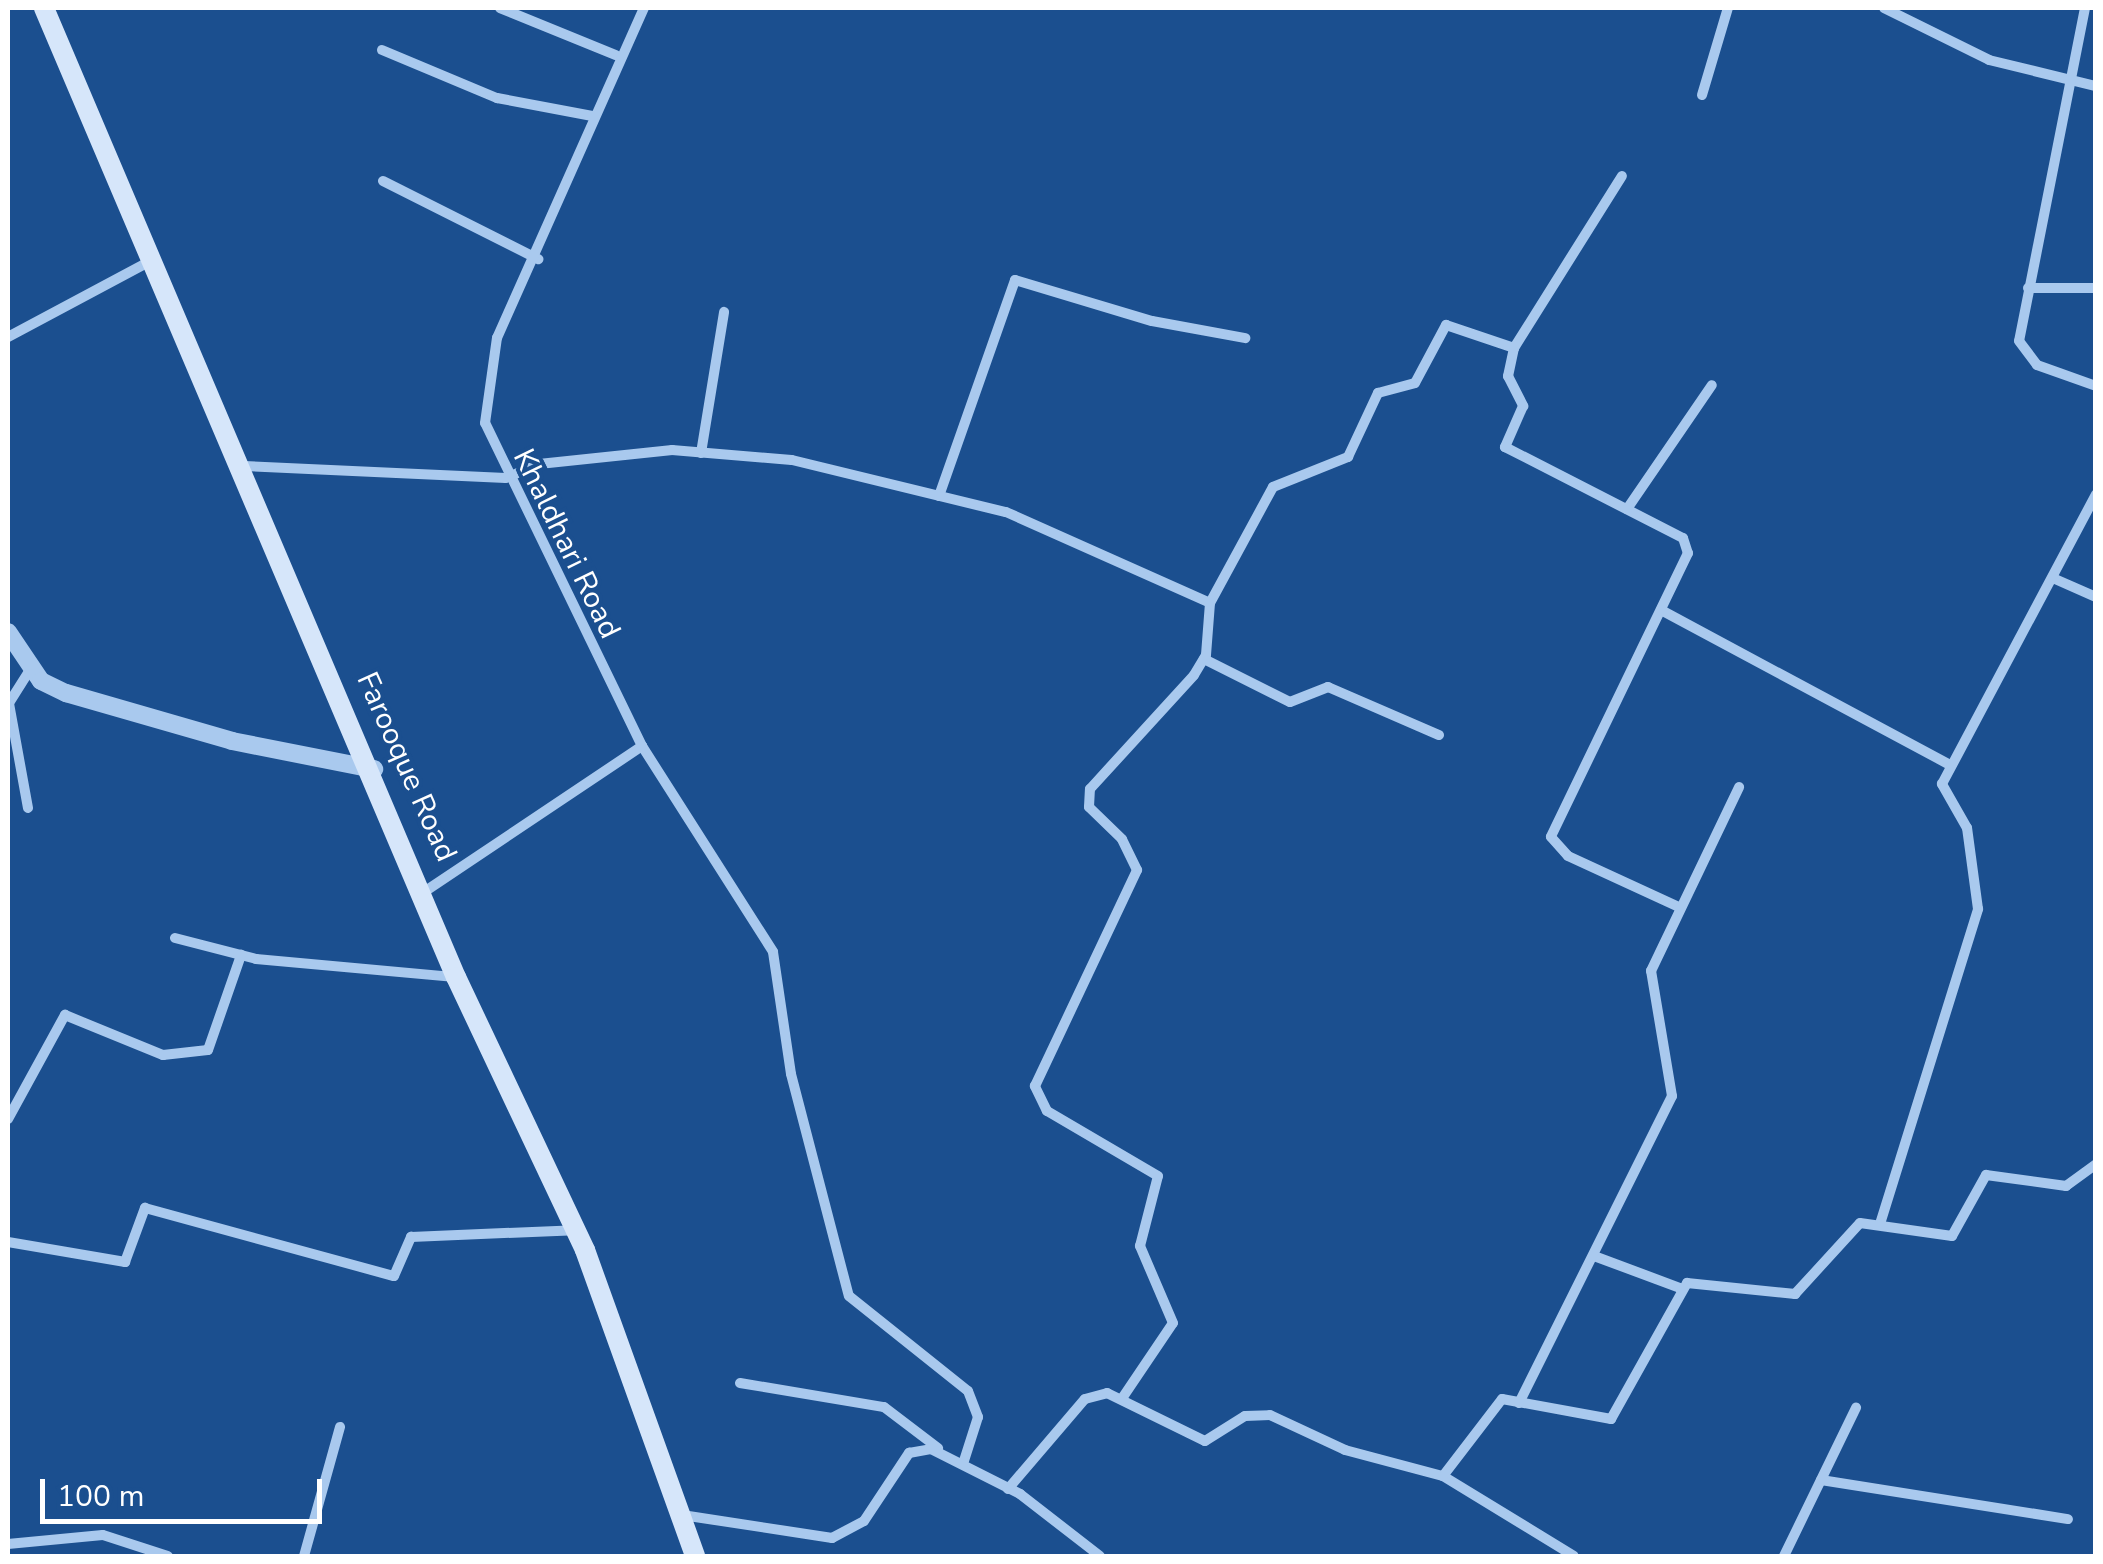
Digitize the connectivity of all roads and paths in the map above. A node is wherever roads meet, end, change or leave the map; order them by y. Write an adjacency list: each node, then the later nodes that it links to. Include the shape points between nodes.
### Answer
1 (44, 8): 16 (main road, Farooque Road)
2 (500, 8): 8 (street)
3 (644, 8): 8 (street, Khaldhari Road)
4 (1728, 8): 11 (street)
5 (1884, 8): 9 (street, via 1989,60)
6 (2085, 8): 9 (street)
7 (382, 50): 12 (street, via 497,98)
8 (616, 55): 12 (street, Khaldhari Road)
9 (2071, 80): 10 (street); 17 (street)
10 (2096, 86)
11 (1702, 95)
12 (592, 116): 15 (street, Khaldhari Road)
13 (1622, 176): 22 (street)
14 (383, 180): 15 (street)
15 (538, 259): 27 (street, Khaldhari Road, via 497,338 486,396 490,446)
16 (152, 260): 20 (street); 26 (main road, Farooque Road)
17 (2028, 288): 18 (street); 24 (street, via 2019,341 2026,356)
18 (2096, 288)
19 (724, 312): 25 (street)
20 (8, 337)
21 (1246, 338): 29 (street, via 1015,280)
22 (1514, 348): 30 (street, via 1508,376 1523,406 1506,446); 33 (street, via 1446,325 1416,383 1378,393 1348,457 1272,487)
23 (1712, 385): 30 (street)
24 (2096, 386)
25 (701, 453): 27 (street, via 575,458); 29 (street, via 819,465)
26 (244, 466): 27 (street); 41 (main road, Farooque Road)
27 (506, 478): 39 (street, Khaldhari Road)
28 (2096, 494): 31 (street)
29 (939, 496): 33 (street, via 1006,512)
30 (1628, 509): 34 (street, via 1683,538 1688,553)
31 (2055, 579): 32 (street); 40 (street, via 2002,656)
32 (2096, 597)
33 (1210, 604): 36 (street)
34 (1660, 610): 40 (street); 45 (street, via 1551,836 1568,856)
35 (8, 632): 37 (street)
36 (1204, 659): 38 (street, via 1290,702 1328,687); 57 (street, via 1157,724 1090,789 1089,807 1122,839 1136,870 1035,1086 1047,1111 1158,1176 1140,1246 1173,1322)
37 (31, 668): 41 (street, via 66,693 163,724); 43 (street, via 9,703)
38 (1439, 735)
39 (642, 746): 44 (street); 62 (street, Khaldhari Road, via 773,952 791,1074 849,1296 968,1391 978,1418)
40 (1950, 766): 51 (street, via 1940,791 1967,828 1978,909)
41 (374, 769): 44 (main road, Farooque Road)
42 (1739, 787): 45 (street)
43 (28, 808)
44 (427, 890): 48 (main road, Farooque Road)
45 (1679, 907): 54 (street, via 1648,992 1672,1096)
46 (175, 938): 47 (street)
47 (241, 955): 48 (street); 49 (street, via 208,1050 163,1054 65,1015)
48 (456, 977): 52 (main road, Farooque Road)
49 (8, 1119)
50 (2096, 1164): 51 (street, via 2066,1186 1986,1174 1952,1236)
51 (1880, 1224): 55 (street, via 1860,1223 1796,1294 1704,1282)
52 (576, 1230): 53 (street, via 411,1237 394,1276 145,1208 125,1262); 66 (main road, Farooque Road)
53 (8, 1242)
54 (1594, 1256): 55 (street); 58 (street)
55 (1680, 1288): 58 (street, via 1611,1419)
56 (740, 1383): 61 (street, via 884,1407)
57 (1123, 1397): 63 (street, via 1205,1441 1244,1416 1270,1415 1345,1450); 65 (street, via 1085,1399)
58 (1520, 1404): 63 (street, via 1502,1398)
59 (1856, 1408): 64 (street)
60 (340, 1427): 70 (street)
61 (942, 1452): 62 (street); 66 (street, via 908,1453 864,1520 832,1538)
62 (964, 1461): 65 (street)
63 (1442, 1476): 73 (street)
64 (1821, 1480): 67 (street); 74 (street)
65 (1008, 1488): 72 (street)
66 (682, 1515): 71 (main road, Farooque Road)
67 (2068, 1519)
68 (8, 1545): 69 (street, via 103,1535)
69 (168, 1556)
70 (304, 1556)
71 (695, 1556)
72 (1100, 1556)
73 (1574, 1556)
74 (1784, 1556)

